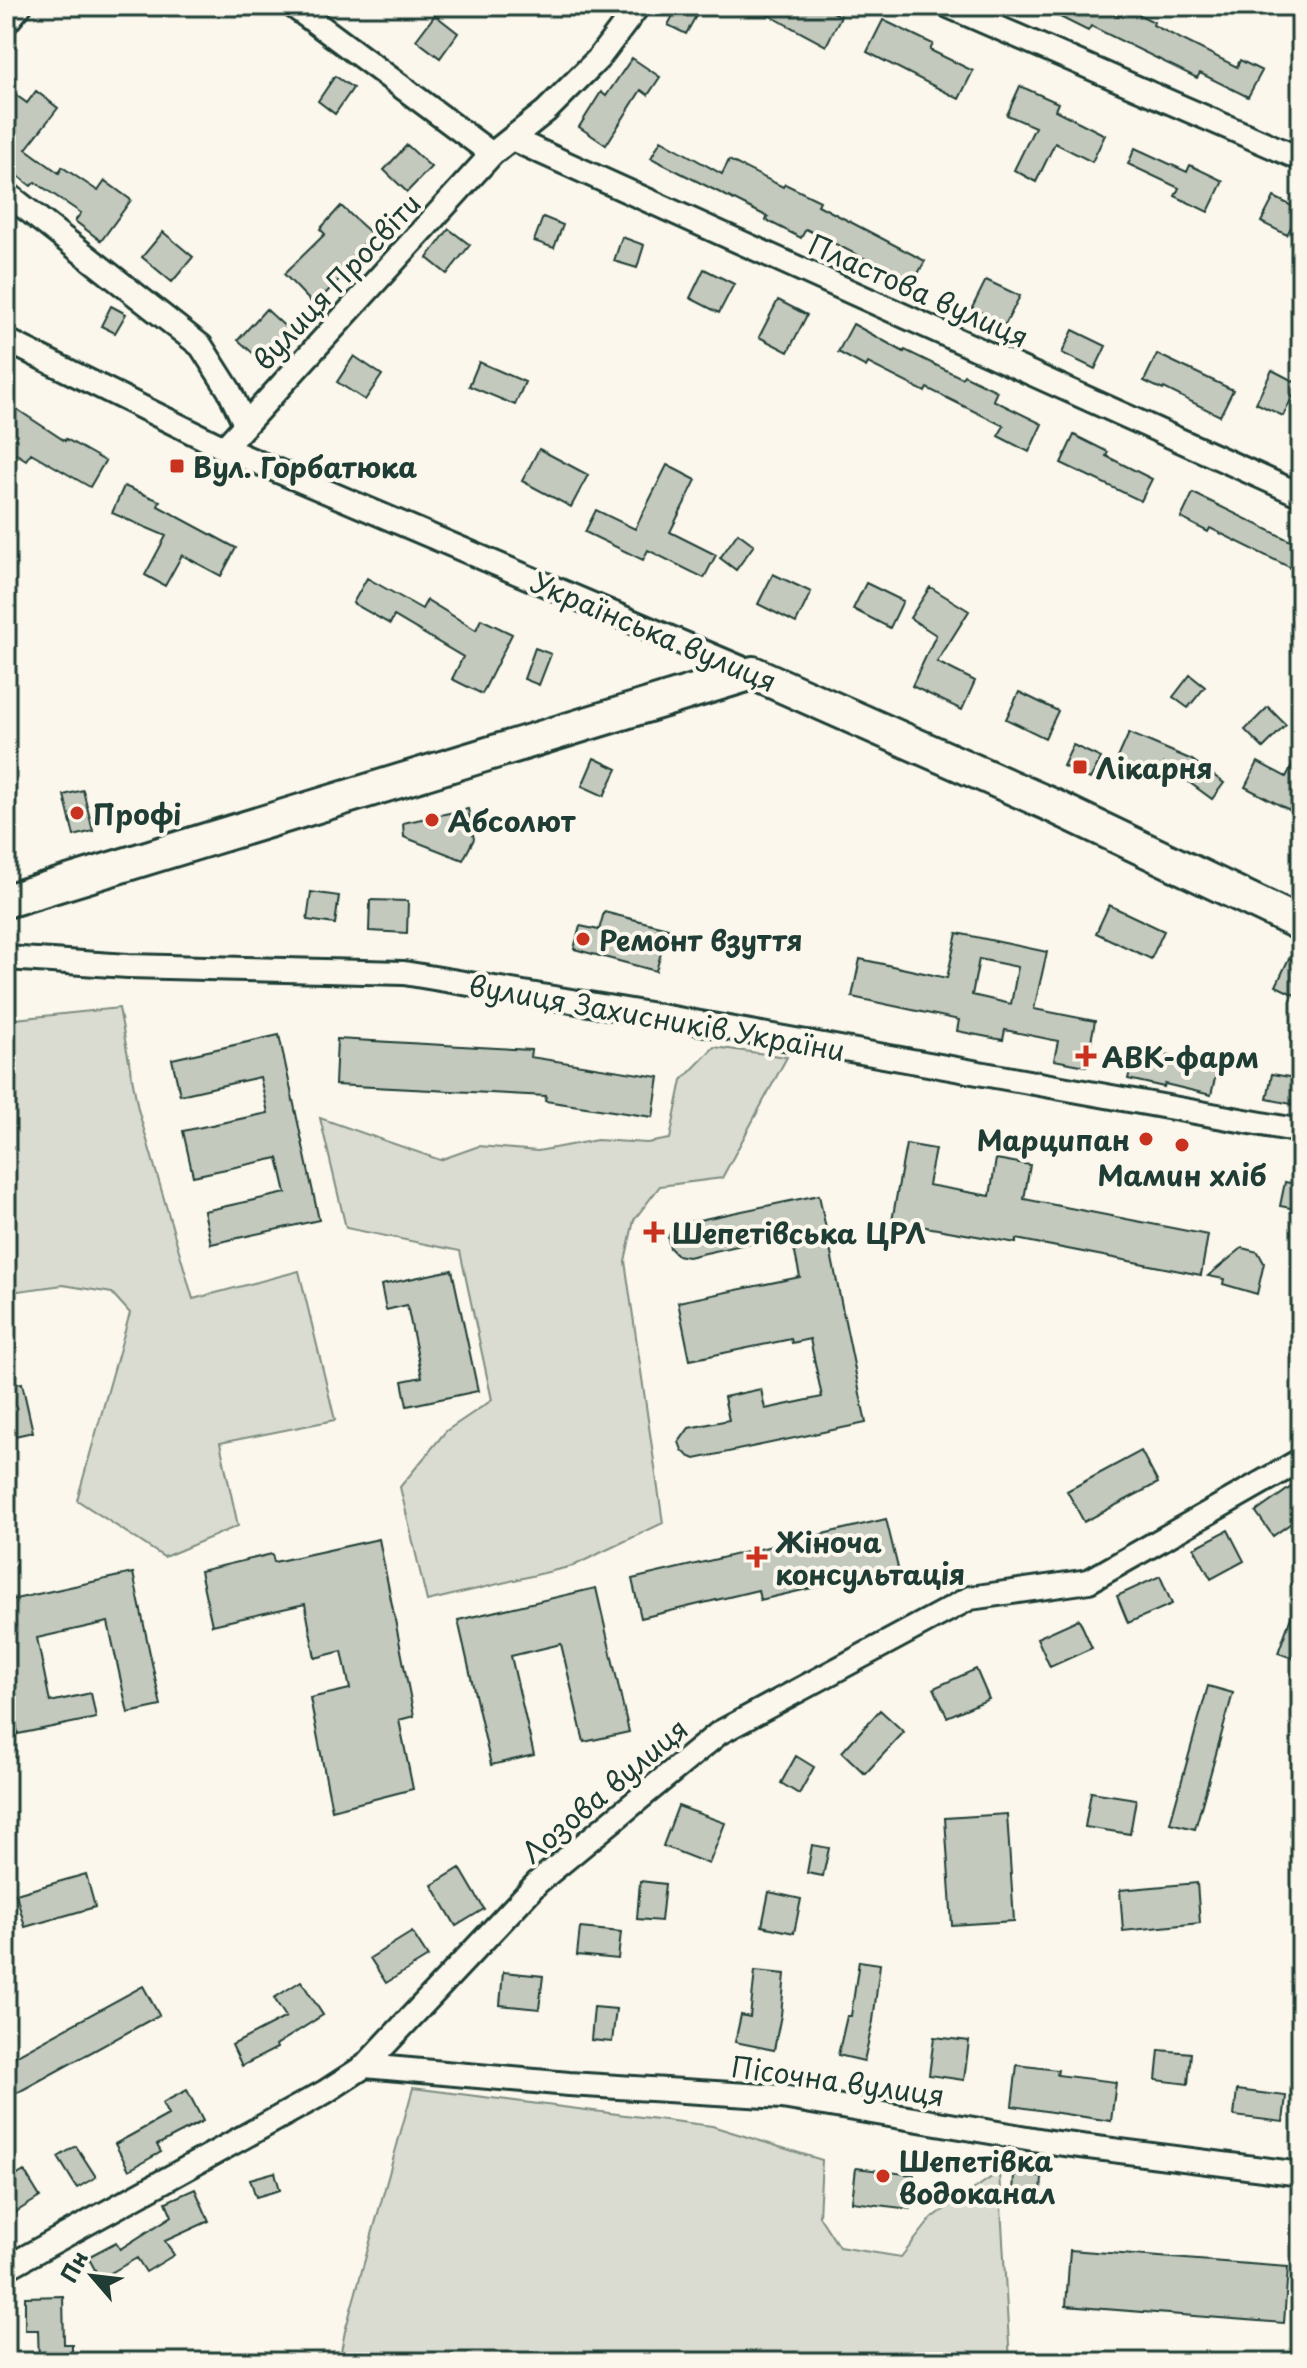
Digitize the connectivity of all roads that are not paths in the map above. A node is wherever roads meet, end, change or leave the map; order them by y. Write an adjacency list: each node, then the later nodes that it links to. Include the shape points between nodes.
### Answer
1 (20, 6): 5 (street)
2 (293, 6): 7 (street)
3 (638, 6): 6 (street, вулиця Просвіти, via 598,59)
4 (948, 6): 8 (street)
5 (6, 23)
6 (512, 139): 7 (street, вулиця Просвіти); 13 (street, Пластова вулиця)
7 (492, 154): 11 (street, вулиця Просвіти)
8 (1301, 159)
9 (6, 193): 11 (street, via 201,346)
10 (6, 340): 12 (street, Українська вулиця)
11 (245, 424): 12 (street, вулиця Просвіти)
12 (224, 448): 14 (street, Українська вулиця)
13 (1301, 495)
14 (753, 673): 15 (main road); 16 (main road, Українська вулиця, via 1049,804)
15 (6, 901)
16 (1301, 924)
17 (6, 958): 18 (street, вулиця Захисників України, via 404,973)
18 (1301, 1131)
19 (1301, 1460): 20 (street, Лозова вулиця, via 1089,1581 970,1598 719,1733 538,1882)
20 (365, 2066): 21 (street, Пісочна вулиця, via 782,2097 1057,2143); 22 (street, Лозова вулиця)
21 (1301, 2174)
22 (6, 2268)

